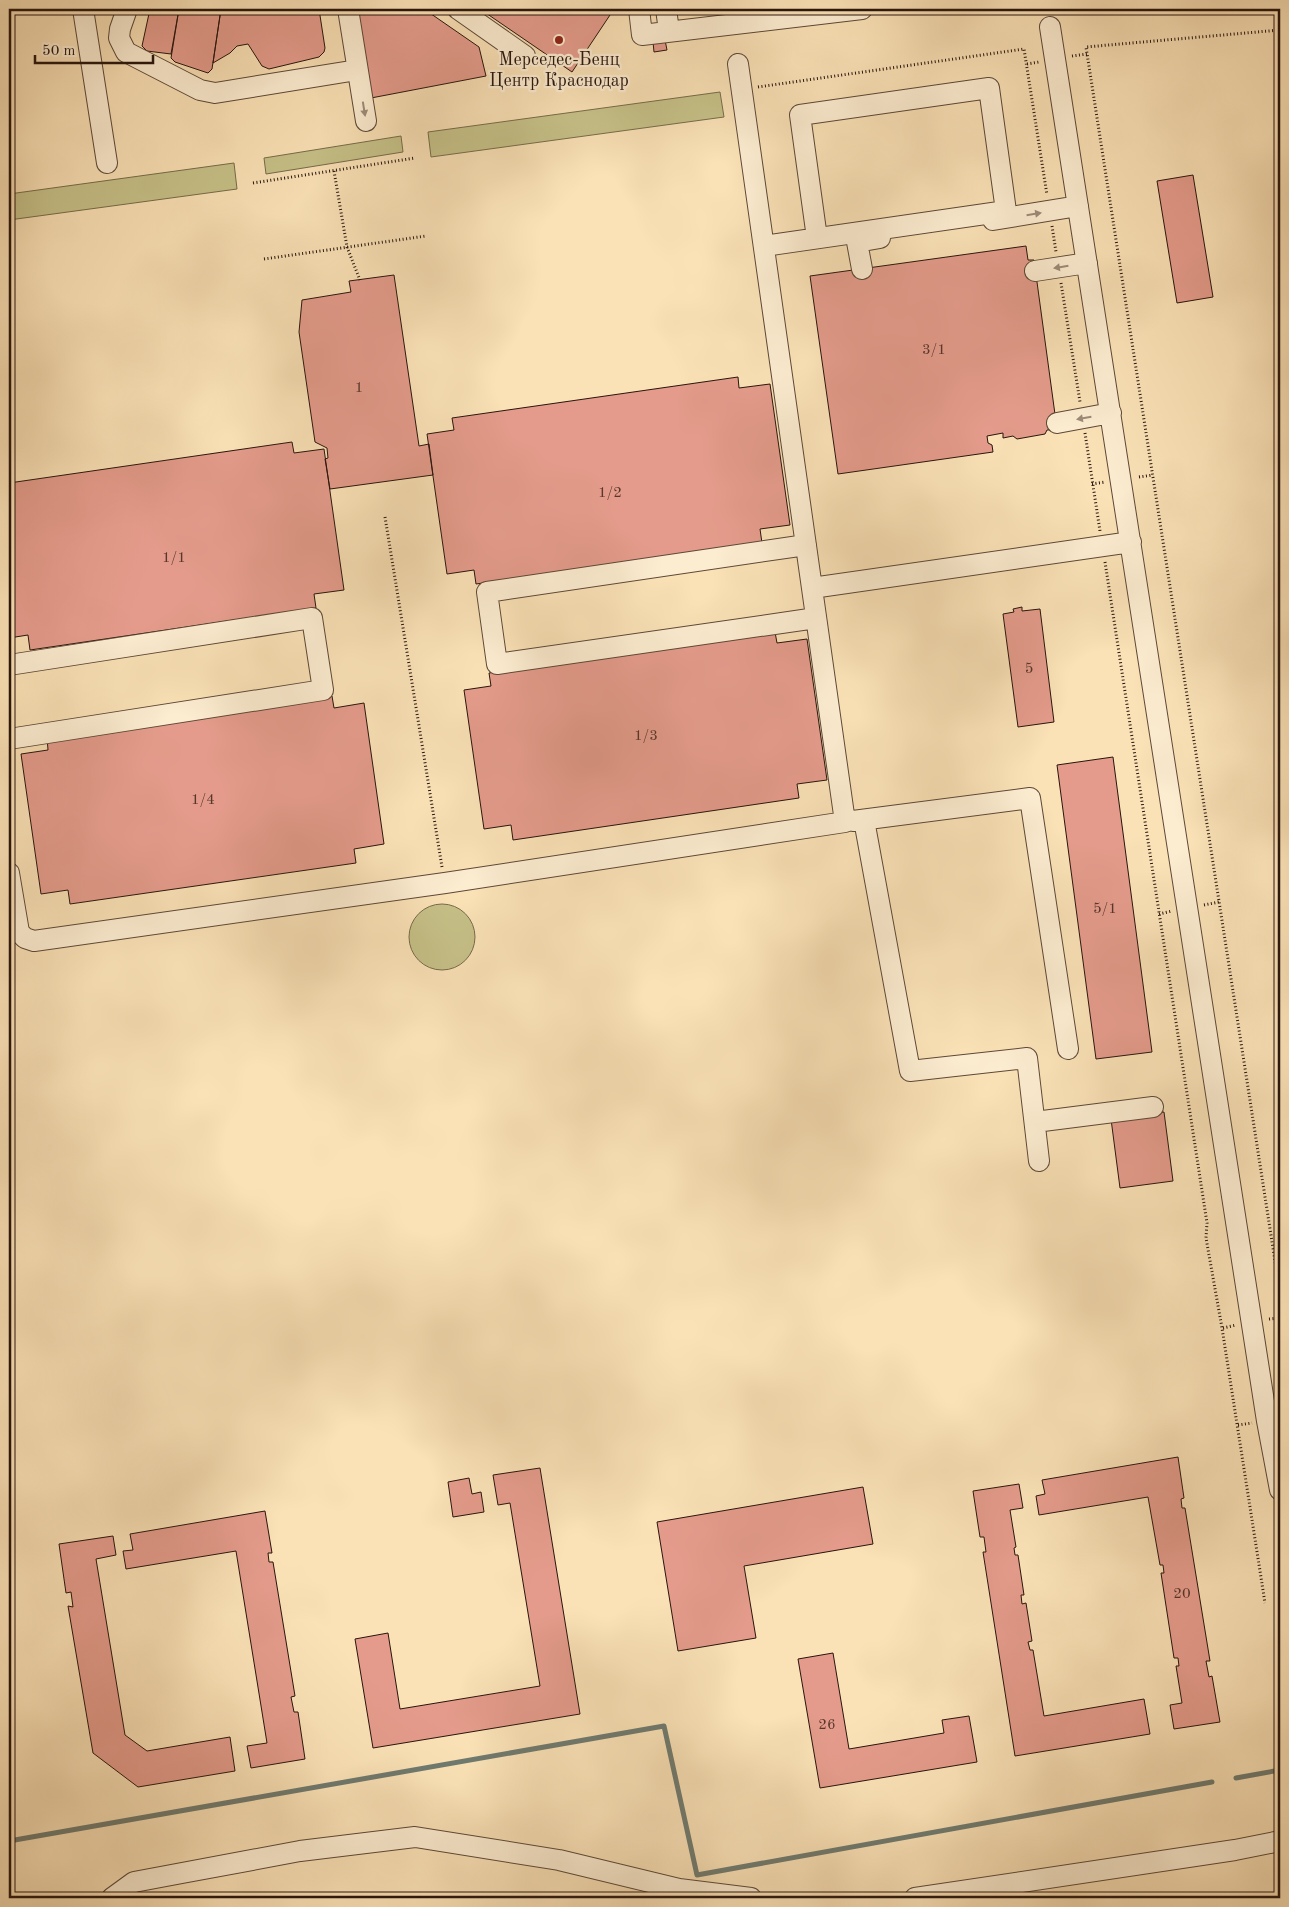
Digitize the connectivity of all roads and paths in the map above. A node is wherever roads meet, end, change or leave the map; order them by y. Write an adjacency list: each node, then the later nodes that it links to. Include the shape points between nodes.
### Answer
1 (83, 9): 22 (street)
2 (127, 9): 18 (street, via 119,38 126,52 200,90 215,93)
3 (348, 9): 18 (street)
4 (458, 9): 13 (street)
5 (639, 9): 11 (street, via 642,34)
6 (666, 9): 11 (street)
7 (862, 9): 8 (street)
8 (724, 17): 11 (street)
9 (1050, 27): 25 (street)
10 (1280, 30): 12 (path, via 1086,47)
11 (669, 31)
12 (1087, 54): 14 (path); 40 (path)
13 (525, 56)
14 (1072, 56)
15 (1040, 62): 17 (path)
16 (738, 64): 19 (street)
17 (1027, 64): 19 (path, via 1024,49); 26 (path)
18 (357, 70): 20 (street, one-way to 20)
19 (742, 90): 29 (street)
20 (366, 122)
21 (415, 158): 23 (path)
22 (107, 163)
23 (334, 171): 24 (path); 30 (path)
24 (253, 183)
25 (1078, 206): 26 (street); 32 (street)
26 (1050, 211): 33 (path); 34 (street, one-way to 26, via 858,242)
27 (426, 236): 30 (path)
28 (817, 238): 28 (street, via 1006,211 989,88 800,115); 29 (street)
29 (764, 246): 46 (street)
30 (347, 247): 31 (path); 36 (path)
31 (264, 259)
32 (1087, 263): 33 (street, one-way to 33); 37 (street)
33 (1059, 268): 35 (street); 38 (path)
34 (862, 269)
35 (1036, 271)
36 (360, 280)
37 (1111, 413): 38 (street, one-way to 38); 45 (street)
38 (1082, 418): 39 (street); 43 (path)
39 (1057, 422)
40 (1153, 475): 41 (path); 55 (path)
41 (1139, 477)
42 (1106, 482): 43 (path)
43 (1092, 484): 47 (path)
44 (385, 517): 54 (path)
45 (1131, 542): 47 (street); 68 (street)
46 (806, 545): 48 (street); 49 (street, via 487,592 497,664)
47 (1102, 546): 48 (street); 58 (path)
48 (812, 588): 49 (street)
49 (816, 618): 52 (street)
50 (9, 665): 51 (street, via 312,618 322,690)
51 (9, 739)
52 (855, 821): 54 (street); 59 (street, via 1030,798); 61 (street, via 910,1071 1027,1058)
53 (9, 873): 54 (street, via 19,932 34,941)
54 (445, 883)
55 (1219, 902): 56 (path); 63 (path)
56 (1204, 905)
57 (1173, 911): 58 (path)
58 (1159, 914): 67 (path)
59 (1068, 1049)
60 (1153, 1107): 61 (street)
61 (1035, 1122): 62 (street)
62 (1039, 1162)
63 (1280, 1293)
64 (1280, 1318): 65 (path)
65 (1269, 1320)
66 (1237, 1325): 67 (path)
67 (1222, 1328): 70 (path)
68 (1272, 1396): 71 (street)
69 (1253, 1423): 70 (path)
70 (1238, 1425): 72 (path)
71 (1280, 1490)
72 (1265, 1604)
73 (1280, 1840): 76 (street, via 1235,1850)
74 (112, 1898): 75 (street, via 134,1882 182,1872 300,1851 414,1838 559,1860 679,1889)
75 (751, 1898)
76 (915, 1898)

